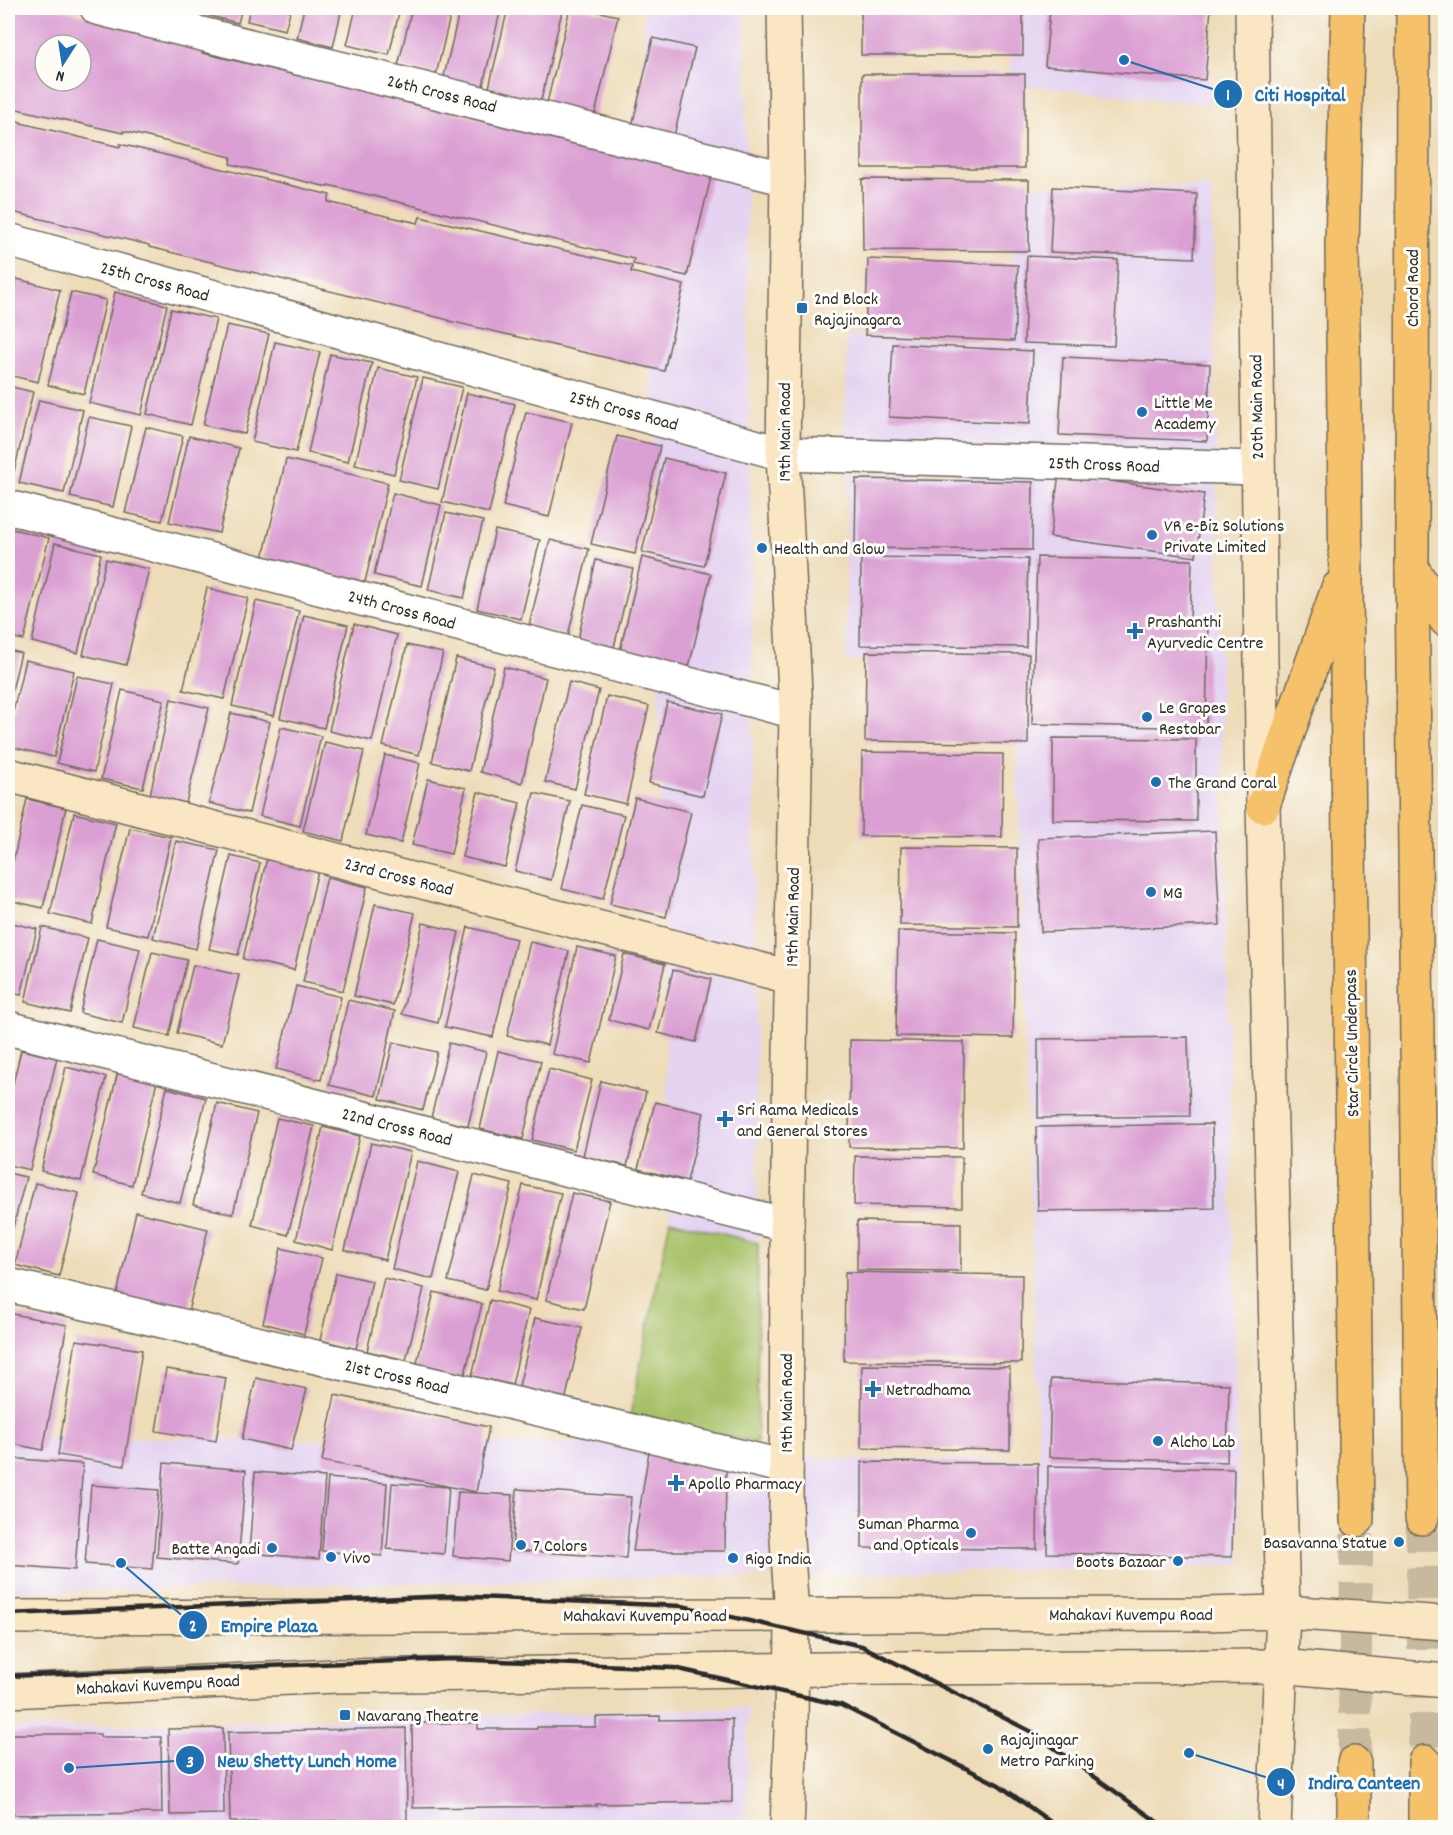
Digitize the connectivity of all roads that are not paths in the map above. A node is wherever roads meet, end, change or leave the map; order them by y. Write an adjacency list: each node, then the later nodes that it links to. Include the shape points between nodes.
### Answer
1 (97, 8): 6 (street, 26th Cross Road)
2 (783, 8): 6 (street, 19th Main Road)
3 (1252, 8): 9 (street, 20th Main Road)
4 (1348, 8): 11 (main road, via 1342,247)
5 (1413, 8): 12 (main road, Chord Road)
6 (787, 179): 8 (street, 19th Main Road)
7 (8, 240): 8 (street, 25th Cross Road)
8 (783, 454): 9 (street, 25th Cross Road); 14 (street, 19th Main Road)
9 (1257, 468): 16 (street, 20th Main Road)
10 (8, 507): 14 (street, 24th Cross Road)
11 (1345, 566): 16 (main road); 23 (main road, Star Circle Underpass)
12 (1412, 569): 13 (main road); 22 (main road)
13 (1446, 620)
14 (796, 712): 17 (street, 19th Main Road)
15 (8, 775): 17 (street, 23rd Cross Road)
16 (1263, 806): 24 (street, 20th Main Road)
17 (790, 976): 19 (street, 19th Main Road)
18 (8, 1028): 19 (street, 22nd Cross Road)
19 (787, 1225): 21 (street, 19th Main Road)
20 (8, 1285): 21 (street, 21st Cross Road)
21 (786, 1467): 25 (street, 19th Main Road)
22 (1422, 1518)
23 (1357, 1520)
24 (1283, 1612): 25 (street, Mahakavi Kuvempu Road); 27 (street, Mahakavi Kuvempu Road); 28 (street, 20th Main Road)
25 (792, 1615): 26 (street, Mahakavi Kuvempu Road); 29 (street, 19th Main Road)
26 (8, 1617)
27 (1446, 1623)
28 (1281, 1666): 29 (street, Mahakavi Kuvempu Road); 30 (street, Mahakavi Kuvempu Road); 35 (street)
29 (791, 1670): 31 (street, Mahakavi Kuvempu Road, via 336,1676); 34 (street, 19th Main Road)
30 (1446, 1682)
31 (8, 1691)
32 (1425, 1762): 37 (main road)
33 (1354, 1763): 36 (main road)
34 (787, 1827)
35 (1274, 1827)
36 (1354, 1827)
37 (1425, 1827)

